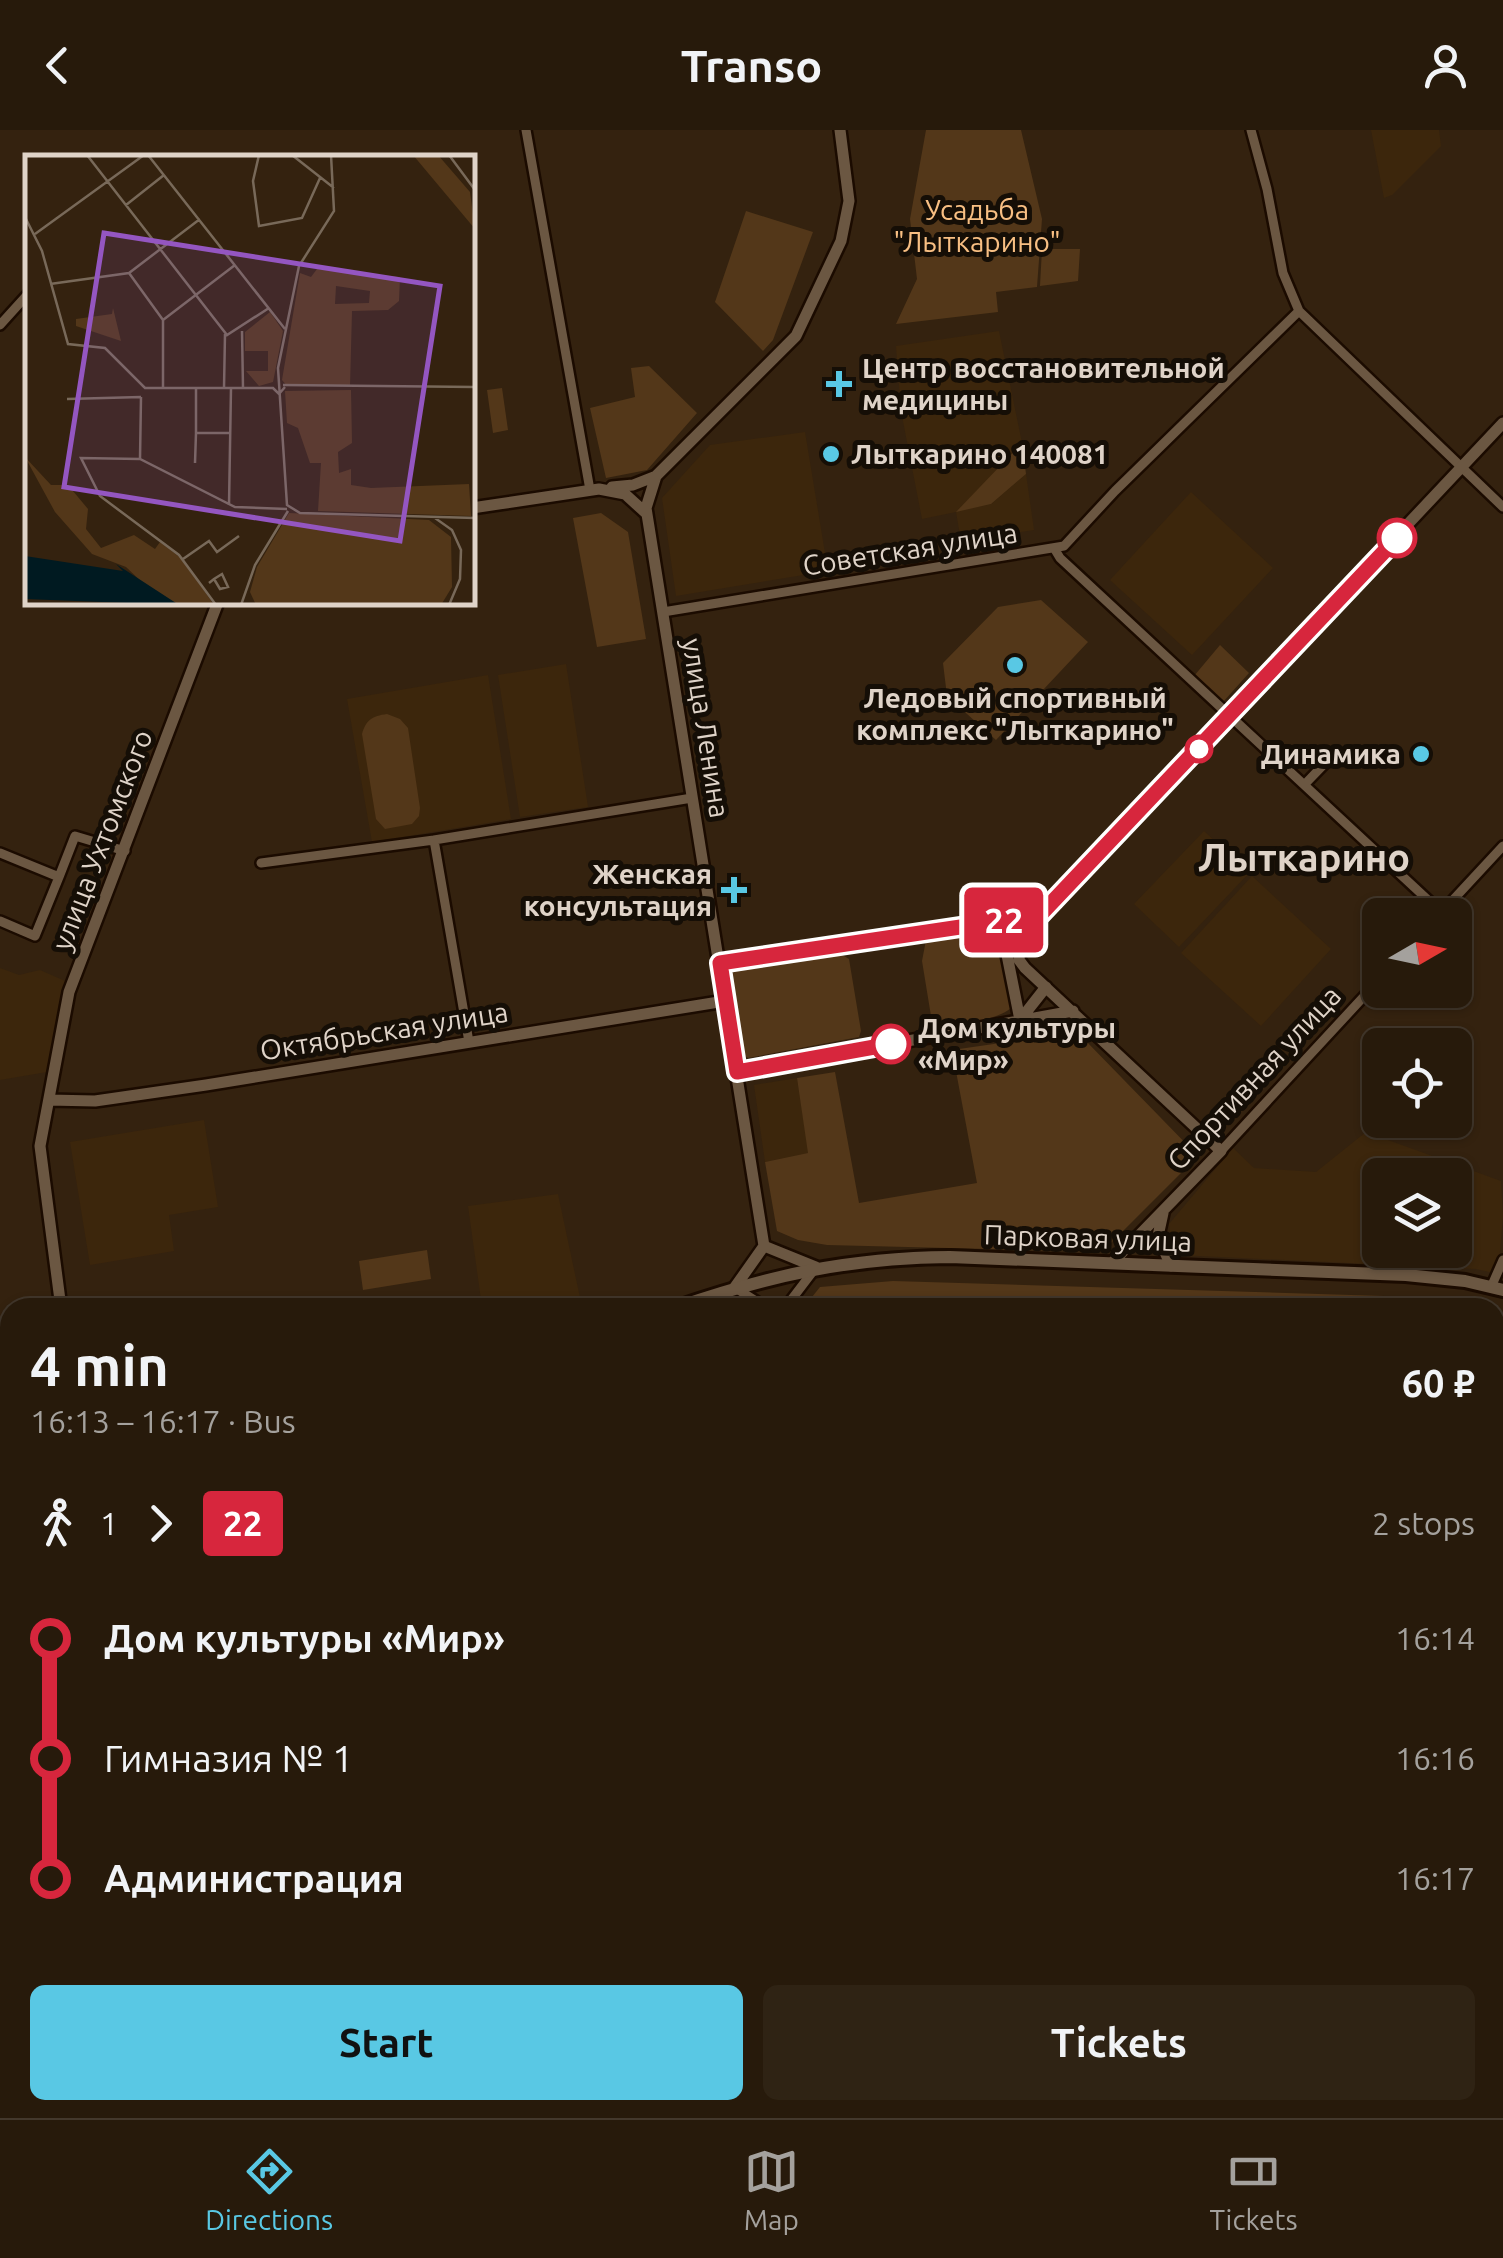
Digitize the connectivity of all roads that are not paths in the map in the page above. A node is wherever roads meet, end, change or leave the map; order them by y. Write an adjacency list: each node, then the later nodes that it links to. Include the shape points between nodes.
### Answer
1 (526, 130): 10 (street)
2 (840, 130): 9 (street, via 849,201 842,240 796,336)
3 (1251, 130): 5 (street, via 1283,274)
4 (25, 297): 6 (street)
5 (1299, 311): 8 (street); 14 (street, via 1069,543)
6 (0, 325)
7 (1503, 423): 8 (street)
8 (1463, 468): 11 (street); 17 (street)
9 (656, 476): 10 (street); 13 (street)
10 (595, 490): 12 (street); 13 (street, via 625,494)
11 (1503, 507)
12 (475, 508)
13 (646, 514): 16 (street, улица Ленина)
14 (1054, 548): 16 (street, Советская улица); 17 (street, Советская улица)
15 (217, 605): 23 (street, улица Ухтомского)
16 (662, 612): 20 (street, улица Ленина)
17 (1231, 714): 19 (street, Советская улица); 29 (street)
18 (1332, 756): 19 (street)
19 (1305, 784): 27 (street, Советская улица)
20 (692, 798): 21 (street); 33 (street, улица Ленина)
21 (434, 840): 25 (street); 40 (street)
22 (1503, 846): 28 (street)
23 (125, 851): 26 (street, via 75,836); 42 (street, улица Ухтомского, via 69,992)
24 (0, 853): 26 (street)
25 (262, 863)
26 (59, 877): 30 (street, via 36,936)
27 (1423, 898)
28 (1455, 898)
29 (1040, 915): 31 (street); 34 (street, via 1020,944)
30 (0, 921)
31 (992, 922): 32 (street); 33 (street)
32 (1004, 940): 34 (street); 39 (street)
33 (720, 963): 37 (street, улица Ленина)
34 (1022, 964): 35 (street)
35 (1046, 987): 38 (street); 39 (street)
36 (1362, 998): 43 (street, Спортивная улица)
37 (725, 1000): 40 (street, Октябрьская улица); 41 (street, улица Ленина)
38 (1073, 1012): 39 (street); 43 (street)
39 (1020, 1020): 41 (street)
40 (468, 1042): 42 (street, Октябрьская улица, via 132,1096)
41 (737, 1072): 45 (street, улица Ленина)
42 (50, 1100): 52 (street, улица Ухтомского, via 40,1146)
43 (1221, 1151): 44 (street, Спортивная улица)
44 (1164, 1210): 47 (street, Спортивная улица); 48 (street, via 1158,1236)
45 (764, 1246): 49 (street); 50 (street)
46 (1503, 1260): 51 (street)
47 (1112, 1263): 48 (main road, Парковая улица); 49 (main road, Парковая улица, via 901,1258)
48 (1172, 1266): 51 (main road, Парковая улица, via 1406,1275)
49 (816, 1267): 50 (main road, Парковая улица); 55 (street)
50 (735, 1287): 53 (main road, Парковая улица); 54 (street)
51 (1497, 1288)
52 (60, 1298)
53 (704, 1298)
54 (751, 1298)
55 (793, 1298)

